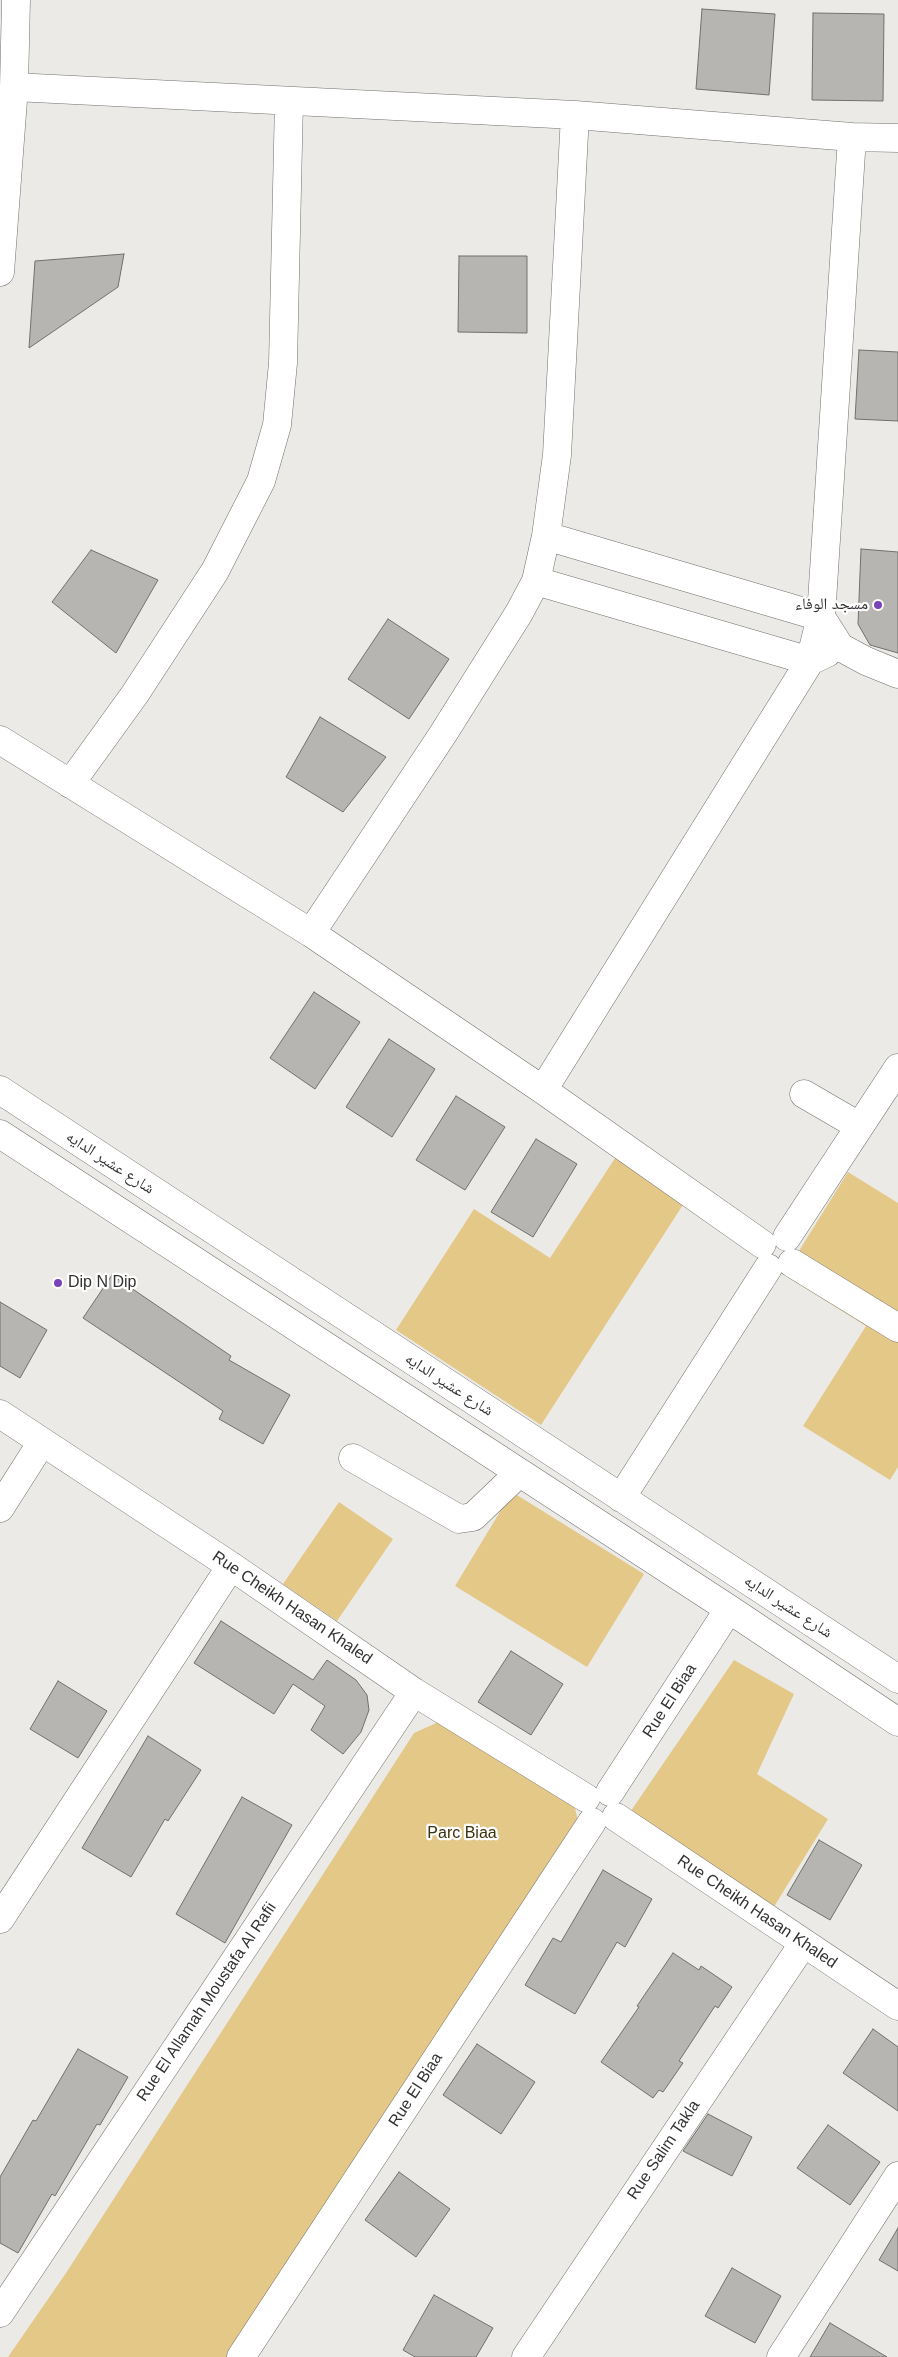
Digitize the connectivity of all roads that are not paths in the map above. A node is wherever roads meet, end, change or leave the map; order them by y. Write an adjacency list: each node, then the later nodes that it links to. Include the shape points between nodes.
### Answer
1 (16, 0): 2 (street)
2 (14, 88): 3 (street); 7 (street)
3 (289, 100): 4 (street); 15 (street, via 283,363 277,425 261,481 215,571 135,694)
4 (575, 115): 5 (street); 8 (street, via 557,455)
5 (852, 137): 6 (street); 10 (street)
6 (898, 138)
7 (0, 272)
8 (546, 536): 9 (street); 10 (street)
9 (536, 580): 12 (street); 16 (street, via 519,613 443,734)
10 (821, 617): 11 (street); 12 (street)
11 (840, 647): 12 (street); 13 (street)
12 (810, 660): 19 (street)
13 (898, 674)
14 (0, 740): 15 (street)
15 (70, 784): 16 (street)
16 (310, 933): 19 (street)
17 (898, 1068): 21 (street)
18 (0, 1090): 29 (street, شارع عشير الدايه)
19 (544, 1090): 23 (street)
20 (804, 1094): 21 (street)
21 (859, 1126): 23 (street)
22 (0, 1134): 28 (street, شارع عشير الدايه)
23 (778, 1253): 24 (street); 29 (street)
24 (898, 1328)
25 (0, 1414): 26 (street, Rue Cheikh Hasan Khaled)
26 (42, 1442): 30 (street); 31 (street, Rue Cheikh Hasan Khaled)
27 (353, 1458): 28 (street, via 459,1519 473,1517)
28 (518, 1473): 32 (street, شارع عشير الدايه)
29 (621, 1498): 33 (street, شارع عشير الدايه)
30 (0, 1508)
31 (231, 1566): 34 (street, Rue Cheikh Hasan Khaled); 37 (street)
32 (729, 1609): 35 (street, شارع عشير الدايه); 36 (street, Rue El Biaa)
33 (898, 1680)
34 (414, 1692): 36 (street, Rue Cheikh Hasan Khaled); 41 (street, Rue El Allamah Moustafa Al Rafii)
35 (898, 1722)
36 (601, 1807): 38 (street, Rue Cheikh Hasan Khaled); 42 (street, Rue El Biaa)
37 (0, 1918)
38 (803, 1944): 39 (street, Rue Cheikh Hasan Khaled); 43 (street, Rue Salim Takla)
39 (898, 2006)
40 (898, 2176): 44 (street)
41 (0, 2312)
42 (241, 2357)
43 (526, 2357)
44 (781, 2357)

